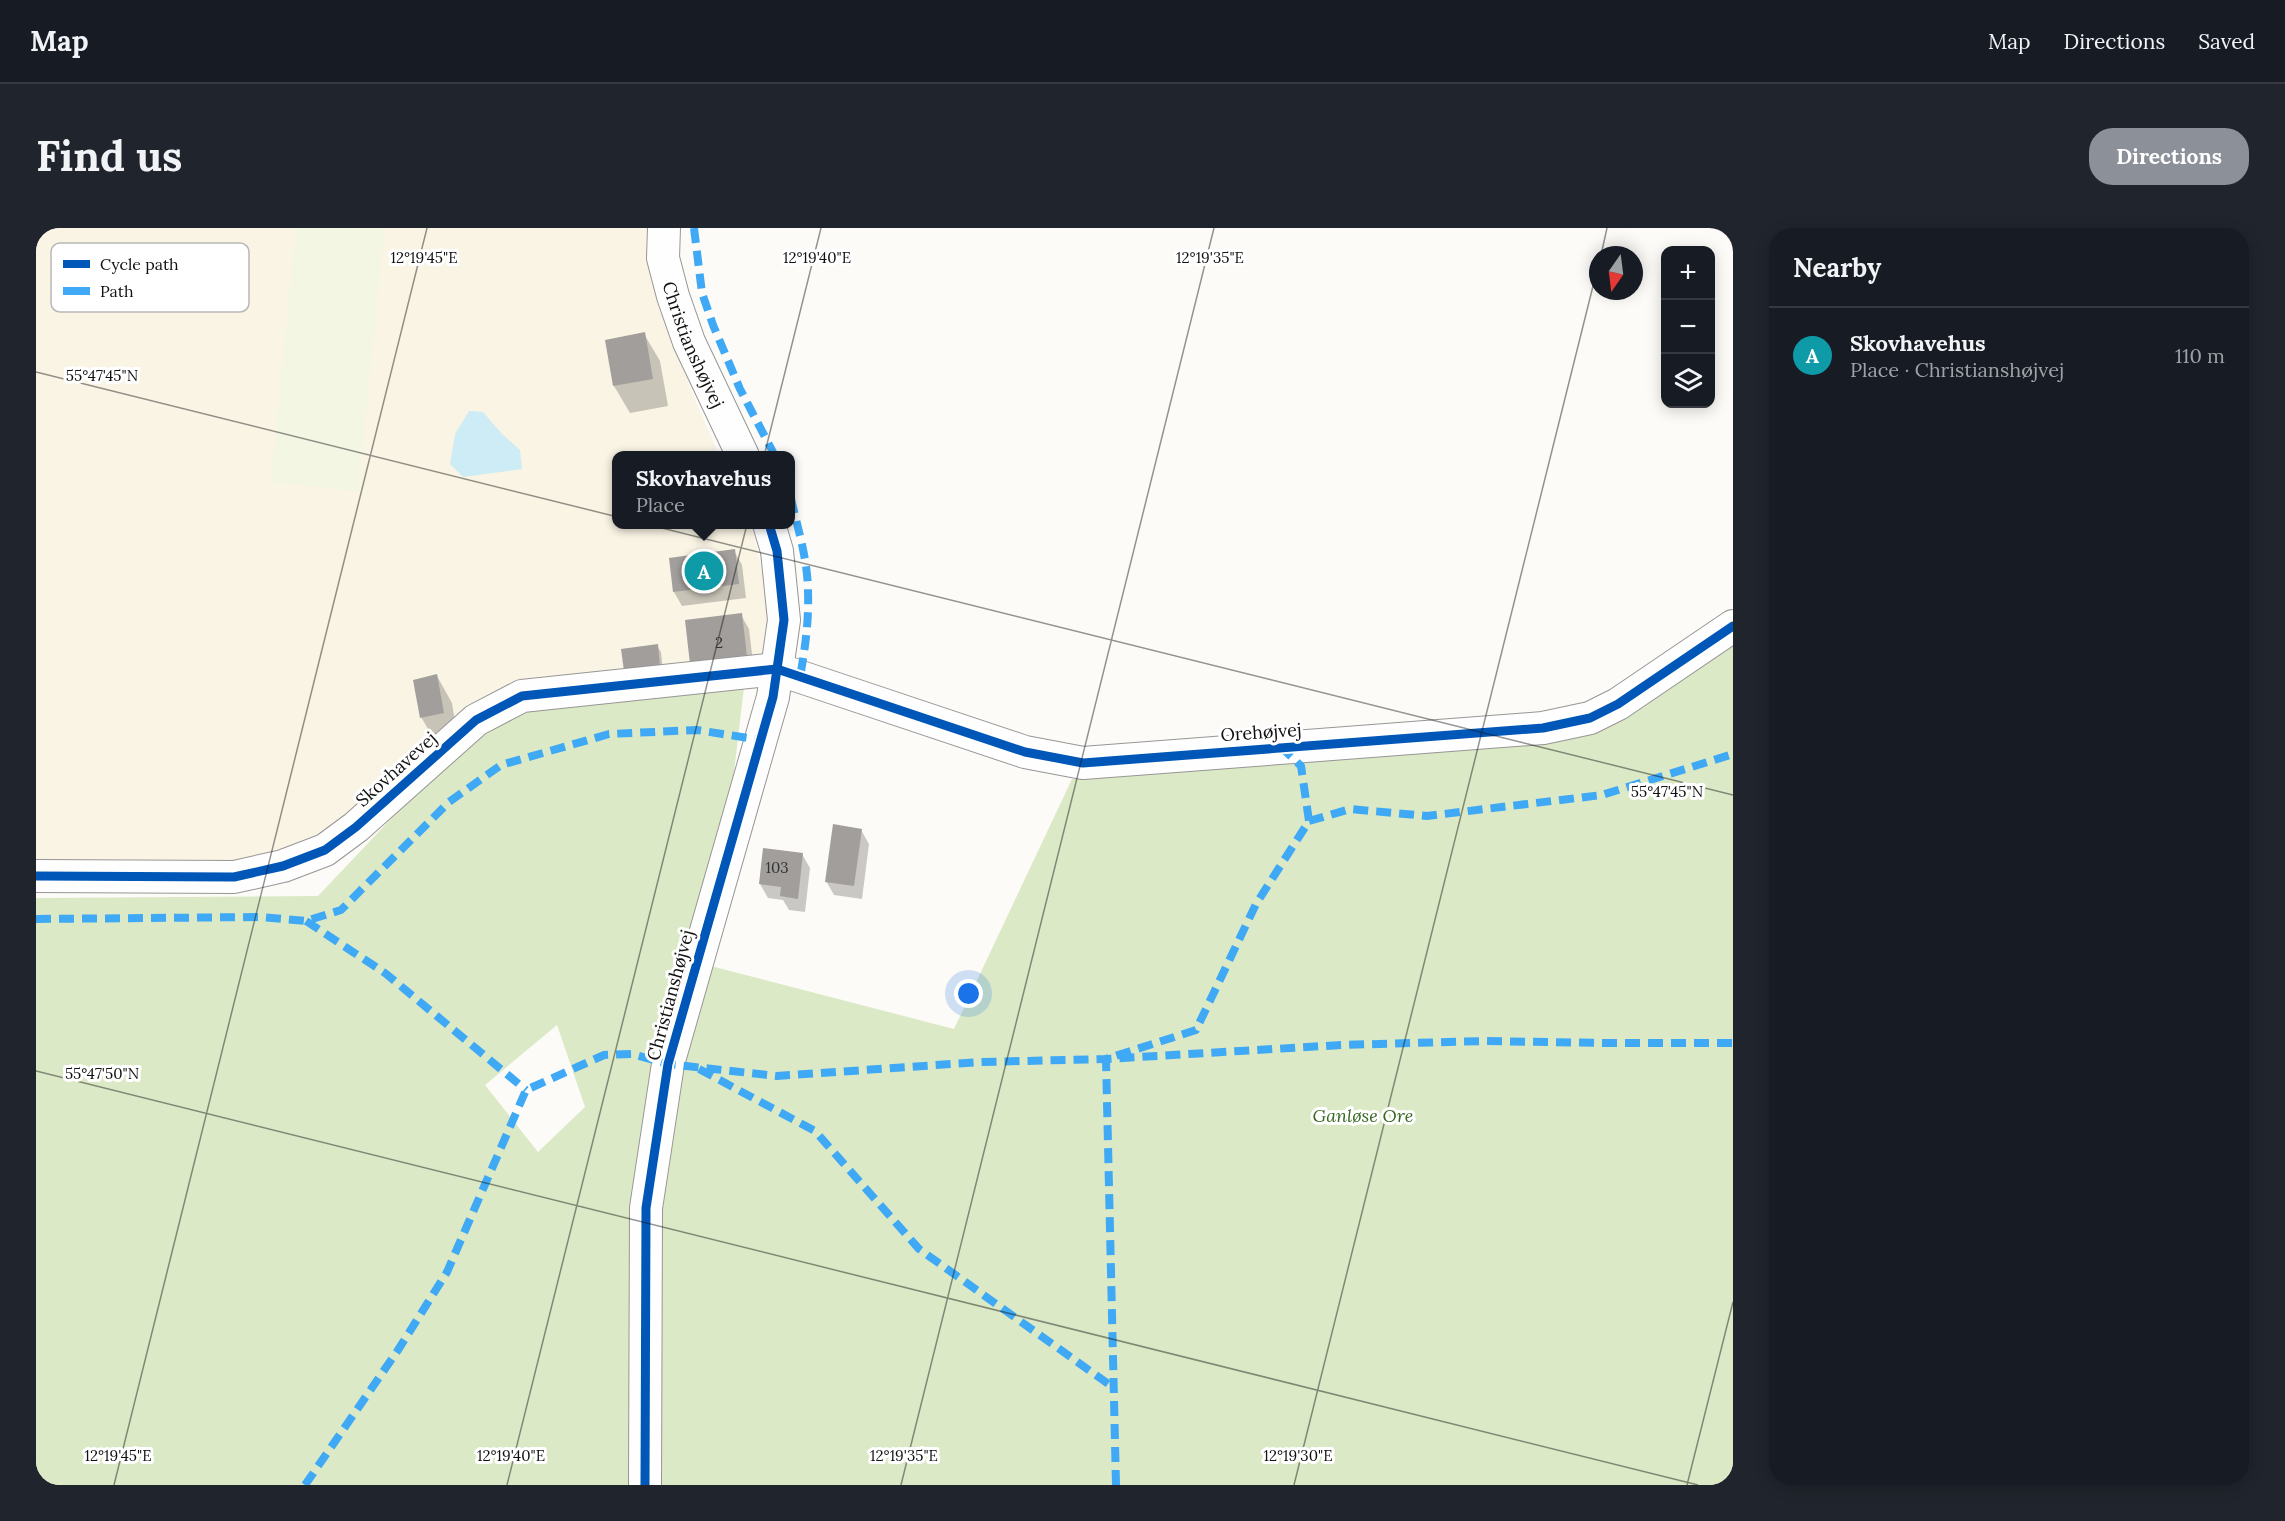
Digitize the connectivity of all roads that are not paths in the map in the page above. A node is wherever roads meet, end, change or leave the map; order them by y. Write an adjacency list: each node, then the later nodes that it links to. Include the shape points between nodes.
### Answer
1 (664, 228): 2 (street, Christianshøjvej, via 663,258 673,296 689,342)
2 (741, 451)
3 (770, 529): 5 (street, Christianshøjvej, via 777,551 784,620)
4 (1733, 626): 5 (street, Orehøjvej, via 1618,704 1590,718 1543,728 1083,763 1025,752)
5 (777, 669): 6 (street, Skovhavevej, via 522,696 476,720 325,850 283,866 234,876); 7 (street, Christianshøjvej, via 769,713 668,1064 646,1208)
6 (36, 876)
7 (645, 1485)

